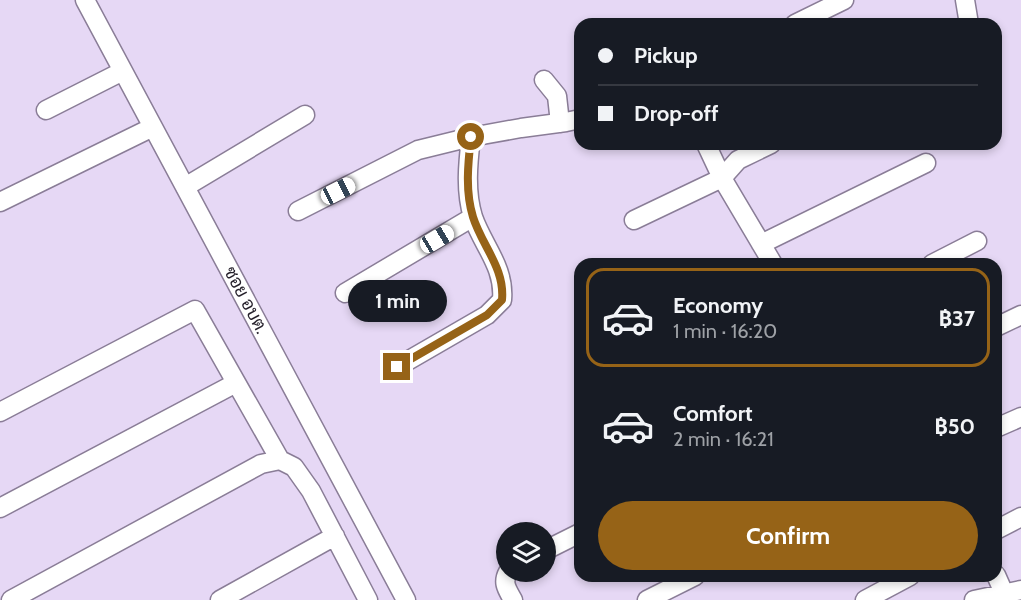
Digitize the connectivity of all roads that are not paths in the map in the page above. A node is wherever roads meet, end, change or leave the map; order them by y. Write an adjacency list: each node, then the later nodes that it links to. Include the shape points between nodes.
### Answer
1 (85, 0): 6 (street, ซอย อบต.)
2 (844, 0): 4 (street)
3 (965, 0): 5 (street)
4 (807, 18)
5 (968, 18)
6 (123, 71): 8 (street); 12 (street, ซอย อบต.)
7 (544, 80): 11 (street, via 557,96)
8 (46, 110)
9 (304, 115): 18 (street)
10 (574, 120): 11 (street)
11 (560, 123): 13 (street)
12 (153, 127): 18 (street, ซอย อบต.); 19 (street)
13 (471, 137): 20 (street, via 418,150); 21 (street, via 467,181)
14 (709, 150): 17 (street)
15 (759, 150): 17 (street, via 738,160)
16 (926, 164): 24 (street)
17 (722, 178): 22 (street); 24 (street)
18 (185, 187): 50 (street, ซอย อบต.)
19 (0, 202)
20 (298, 211)
21 (473, 217): 27 (street); 30 (street, via 500,273 502,300 487,315)
22 (634, 220)
23 (977, 241): 26 (street)
24 (761, 244): 25 (street)
25 (769, 258)
26 (944, 258)
27 (345, 293)
28 (1021, 315): 29 (street)
29 (1002, 324)
30 (397, 367)
31 (236, 383): 32 (street, via 195,310); 35 (street); 36 (street)
32 (0, 412)
33 (1021, 417): 34 (street)
34 (1002, 425)
35 (280, 460): 40 (street, via 294,467 311,490); 47 (street, via 261,464)
36 (0, 508)
37 (1021, 517): 38 (street)
38 (1002, 527)
39 (574, 536): 41 (street)
40 (335, 537): 48 (street); 49 (street)
41 (556, 545)
42 (505, 582): 51 (street)
43 (683, 582): 52 (street)
44 (899, 582): 53 (street)
45 (1002, 582): 46 (street)
46 (1011, 594): 54 (street)
47 (11, 600)
48 (220, 600)
49 (368, 600)
50 (406, 600)
51 (513, 600)
52 (647, 600)
53 (865, 600)
54 (974, 600)

